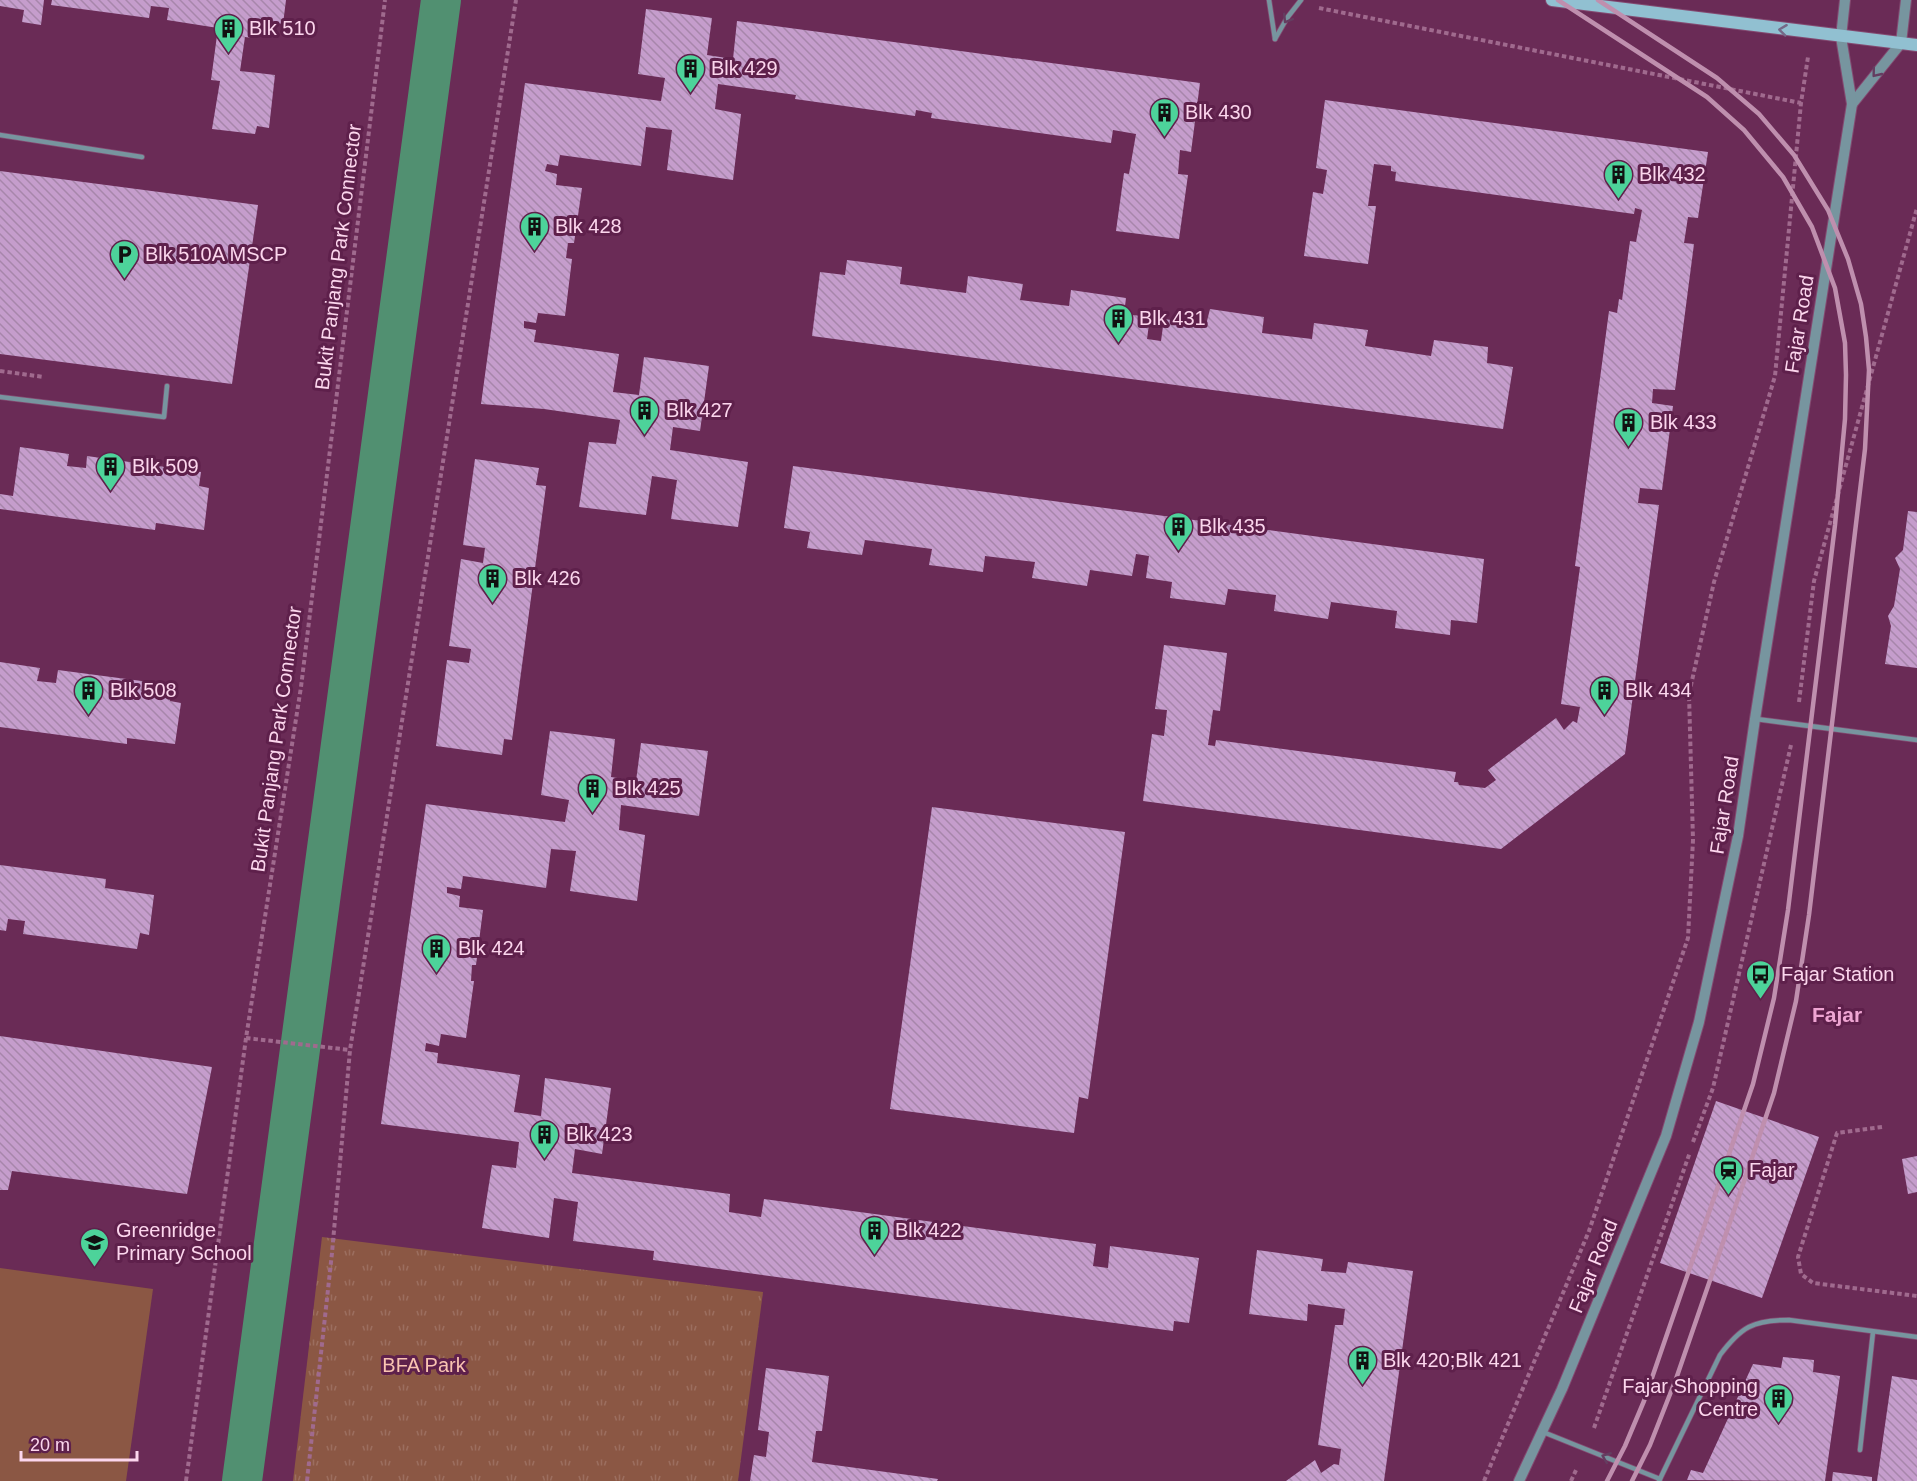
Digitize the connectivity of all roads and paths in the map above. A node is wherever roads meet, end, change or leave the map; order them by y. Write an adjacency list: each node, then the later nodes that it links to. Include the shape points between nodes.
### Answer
1 (385, 0): 18 (path, Bukit Panjang Park Connector, via 301,687)
2 (516, 0): 19 (path)
3 (1269, 0): 7 (lane, one-way to 3, via 1275,39)
4 (1552, 0): 8 (main road, one-way to 4)
5 (1845, 0): 8 (street, Fajar Road)
6 (1906, 0): 9 (street)
7 (1299, 2): 29 (path, via 1802,103 1775,376 1714,582 1689,694 1693,840 1688,938 1589,1231)
8 (1841, 37): 9 (main road); 11 (street, Fajar Road)
9 (1901, 43): 10 (main road); 11 (street, Fajar Road, one-way to 11)
10 (1917, 45)
11 (1852, 104): 16 (street, Fajar Road)
12 (0, 135): 13 (lane)
13 (142, 157)
14 (167, 386): 15 (lane, via 164,417)
15 (0, 397)
16 (1755, 719): 17 (lane); 24 (street, Fajar Road, via 1738,836 1717,940 1699,1022 1666,1136)
17 (1917, 740)
18 (246, 1038): 19 (path); 27 (path, Bukit Panjang Park Connector)
19 (351, 1050): 28 (path)
20 (1882, 1127): 21 (path, via 1837,1133 1798,1257 1801,1274 1813,1283)
21 (1917, 1296)
22 (1873, 1332): 23 (lane); 25 (lane); 26 (lane, via 1769,1320 1740,1332 1720,1355)
23 (1917, 1337)
24 (1542, 1432): 26 (lane, one-way to 24); 30 (street, Fajar Road)
25 (1860, 1450)
26 (1659, 1480)
27 (186, 1481)
28 (307, 1481)
29 (1484, 1481)
30 (1520, 1481)

